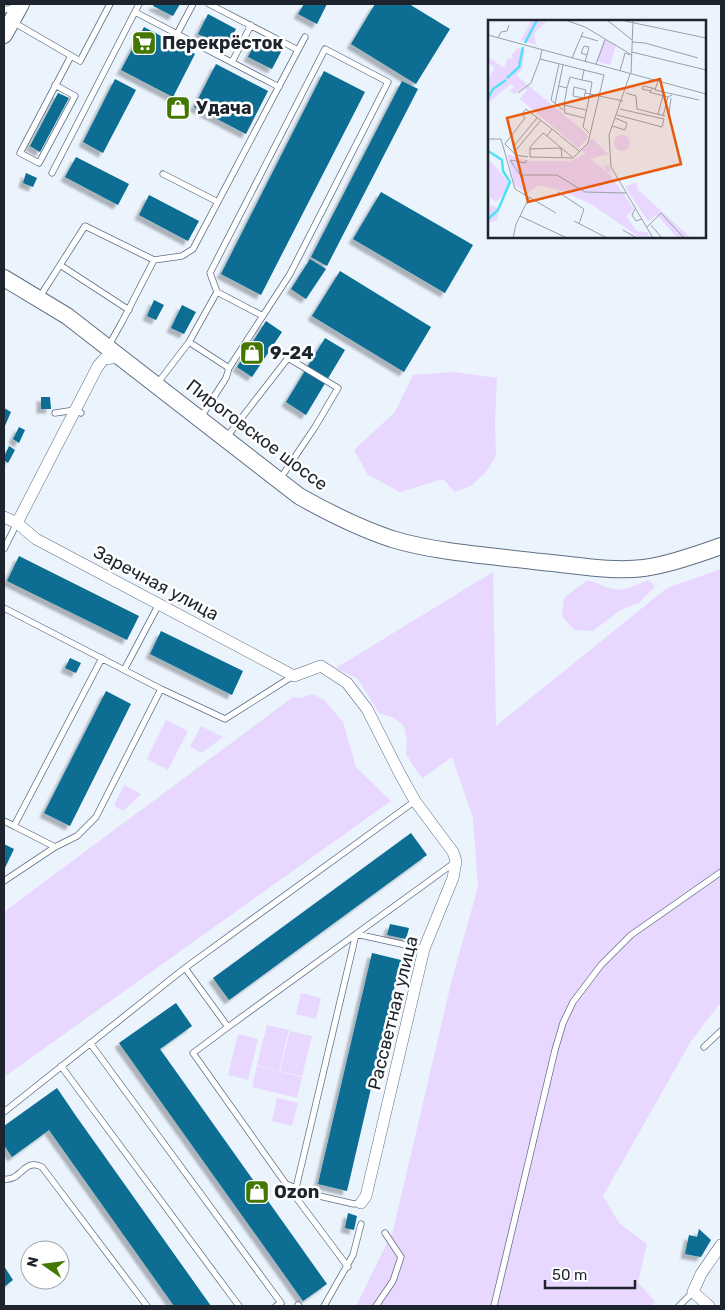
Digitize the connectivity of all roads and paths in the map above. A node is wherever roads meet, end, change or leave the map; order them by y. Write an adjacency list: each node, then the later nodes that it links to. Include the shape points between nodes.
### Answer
1 (110, 4): 11 (lane, via 80,61)
2 (139, 4): 5 (lane)
3 (193, 4): 8 (lane)
4 (209, 4): 7 (lane)
5 (135, 12): 8 (lane); 15 (lane)
6 (12, 15): 11 (lane)
7 (251, 25): 10 (lane); 12 (lane)
8 (178, 34): 12 (lane)
9 (305, 37): 10 (lane)
10 (298, 50): 14 (lane)
11 (71, 56): 13 (lane)
12 (232, 62): 14 (lane)
13 (56, 86): 13 (lane, via 20,152 39,163 75,96)
14 (279, 87): 17 (lane)
15 (52, 173)
16 (163, 174): 17 (lane)
17 (218, 202): 18 (lane, via 193,249 182,256)
18 (154, 260): 19 (lane, via 85,226); 23 (lane)
19 (60, 265): 22 (lane); 23 (lane)
20 (4, 278): 22 (main road, Пироговское шоссе)
21 (217, 292): 24 (lane); 24 (lane, via 210,274 325,49 388,82 290,274); 25 (lane)
22 (39, 299): 26 (main road, Пироговское шоссе)
23 (128, 310): 26 (lane)
24 (263, 316): 29 (lane)
25 (189, 342): 29 (lane); 30 (lane)
26 (103, 343): 27 (main road, Пироговское шоссе); 28 (street)
27 (120, 357): 28 (street, via 104,359); 30 (main road, Пироговское шоссе)
28 (98, 366): 31 (street)
29 (229, 368): 33 (lane)
30 (157, 384): 33 (main road, Пироговское шоссе)
31 (78, 412): 32 (lane); 37 (street)
32 (55, 413)
33 (200, 419): 34 (main road, Пироговское шоссе)
34 (225, 439): 35 (main road, Пироговское шоссе); 35 (lane, via 288,358 338,388)
35 (279, 481): 38 (main road, Пироговское шоссе, via 299,496 344,520 393,539 422,546 606,569 645,568)
36 (4, 517): 37 (street, Заречная улица)
37 (17, 523): 39 (lane); 40 (street, Заречная улица, via 36,539)
38 (721, 546)
39 (4, 548)
40 (159, 604): 43 (lane); 44 (street, Заречная улица)
41 (4, 608): 42 (lane)
42 (102, 658): 43 (lane); 48 (lane)
43 (124, 670): 45 (lane)
44 (294, 676): 45 (lane, via 225,719); 46 (street, via 321,666 347,683 367,709)
45 (161, 689): 49 (lane, via 96,817 78,836)
46 (416, 801): 50 (street, via 454,852); 55 (lane)
47 (4, 821): 48 (lane)
48 (14, 826): 49 (lane)
49 (55, 847): 52 (lane)
50 (456, 861): 53 (lane); 54 (street, Рассветная улица, via 453,878)
51 (721, 872): 76 (lane, via 631,935 601,964 570,1009 555,1050)
52 (4, 881)
53 (356, 934): 54 (lane); 56 (lane); 64 (lane)
54 (424, 950): 65 (street, Рассветная улица, via 366,1196)
55 (185, 968): 56 (lane); 58 (lane)
56 (228, 1027): 63 (lane, via 192,1054)
57 (721, 1031): 59 (lane)
58 (90, 1043): 60 (lane); 73 (lane, via 282,1303)
59 (704, 1047)
60 (61, 1066): 61 (lane); 72 (lane)
61 (4, 1112)
62 (4, 1179): 71 (lane, via 12,1179 30,1165 42,1168)
63 (286, 1184): 64 (lane); 69 (lane)
64 (296, 1188): 65 (lane, via 354,1204)
65 (361, 1202)
66 (361, 1224): 69 (lane)
67 (385, 1233): 75 (lane, via 401,1256 393,1281)
68 (721, 1246): 70 (street, via 701,1274)
69 (348, 1267): 74 (lane)
70 (693, 1292): 77 (lane); 78 (street)
71 (147, 1306)
72 (239, 1306)
73 (276, 1306)
74 (324, 1306)
75 (376, 1306)
76 (494, 1306)
77 (679, 1306)
78 (709, 1306)

